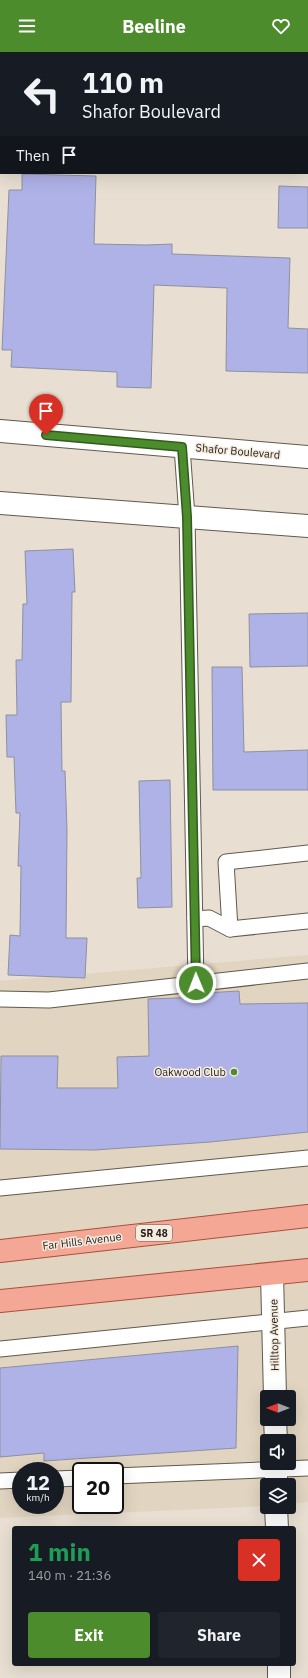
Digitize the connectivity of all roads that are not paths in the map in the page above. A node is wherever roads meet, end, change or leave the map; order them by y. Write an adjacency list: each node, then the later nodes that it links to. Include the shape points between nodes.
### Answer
1 (0, 431): 2 (street, Shafor Boulevard)
2 (182, 447): 3 (street, Shafor Boulevard); 5 (lane)
3 (308, 457)
4 (0, 503): 5 (street)
5 (187, 517): 6 (street); 8 (lane)
6 (308, 526)
7 (308, 853): 10 (lane, via 226,862)
8 (195, 919): 10 (lane, via 209,918); 12 (lane)
9 (308, 921): 10 (lane)
10 (230, 929)
11 (308, 971): 12 (lane)
12 (196, 983): 13 (lane, via 49,1000)
13 (0, 999)
14 (308, 1158): 15 (lane)
15 (0, 1188)
16 (308, 1216): 17 (main road, Far Hills Avenue / SR 48)
17 (0, 1251)
18 (308, 1270): 19 (main road)
19 (272, 1274): 20 (main road); 22 (street, Hilltop Avenue)
20 (0, 1301)
21 (308, 1318): 22 (lane)
22 (274, 1322): 23 (lane); 24 (street, Hilltop Avenue)
23 (0, 1349)
24 (275, 1390)
25 (308, 1468): 26 (lane)
26 (276, 1472): 27 (lane)
27 (124, 1476)
28 (12, 1480): 29 (lane)
29 (0, 1481)
30 (276, 1514): 31 (street)
31 (277, 1526)
32 (279, 1666): 33 (street)
33 (279, 1678)

